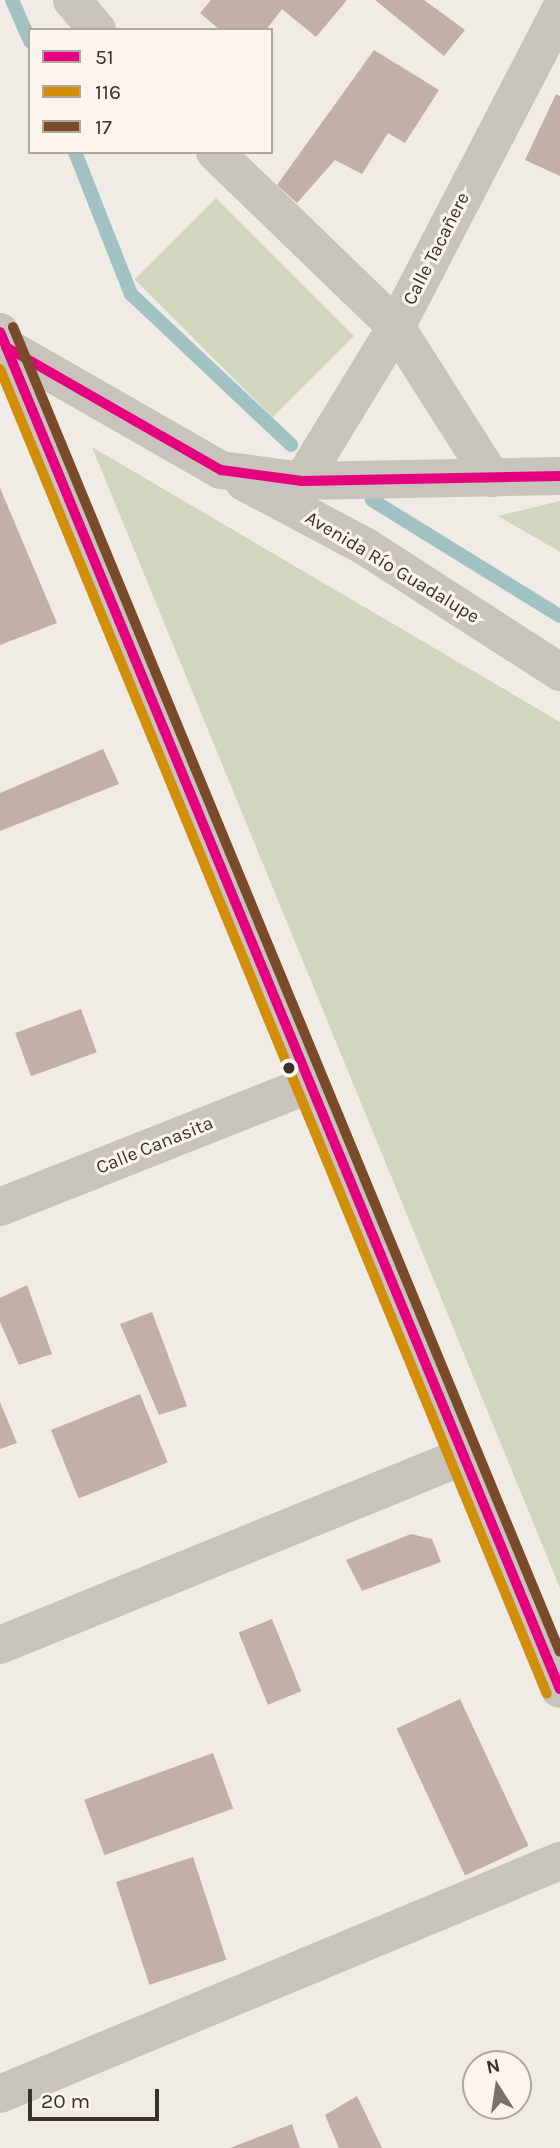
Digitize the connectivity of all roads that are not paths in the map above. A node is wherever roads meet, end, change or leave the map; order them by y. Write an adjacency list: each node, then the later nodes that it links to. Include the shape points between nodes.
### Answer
1 (72, 0): 3 (street)
2 (560, 10): 5 (street, Calle Tacañere)
3 (95, 28)
4 (217, 154): 5 (street)
5 (396, 327): 9 (street); 10 (street, Calle Tacañere)
6 (3, 339): 7 (street, Avenida Río Guadalupe); 12 (street)
7 (221, 470): 10 (street); 11 (street, Avenida Río Guadalupe, via 366,547)
8 (560, 476): 9 (street)
9 (492, 478): 10 (street)
10 (302, 481)
11 (560, 672)
12 (310, 1084): 13 (street, Calle Canasita); 14 (street)
13 (0, 1207)
14 (464, 1456): 15 (street); 16 (street)
15 (0, 1645)
16 (560, 1689)
17 (560, 1861): 18 (street)
18 (0, 2094)

